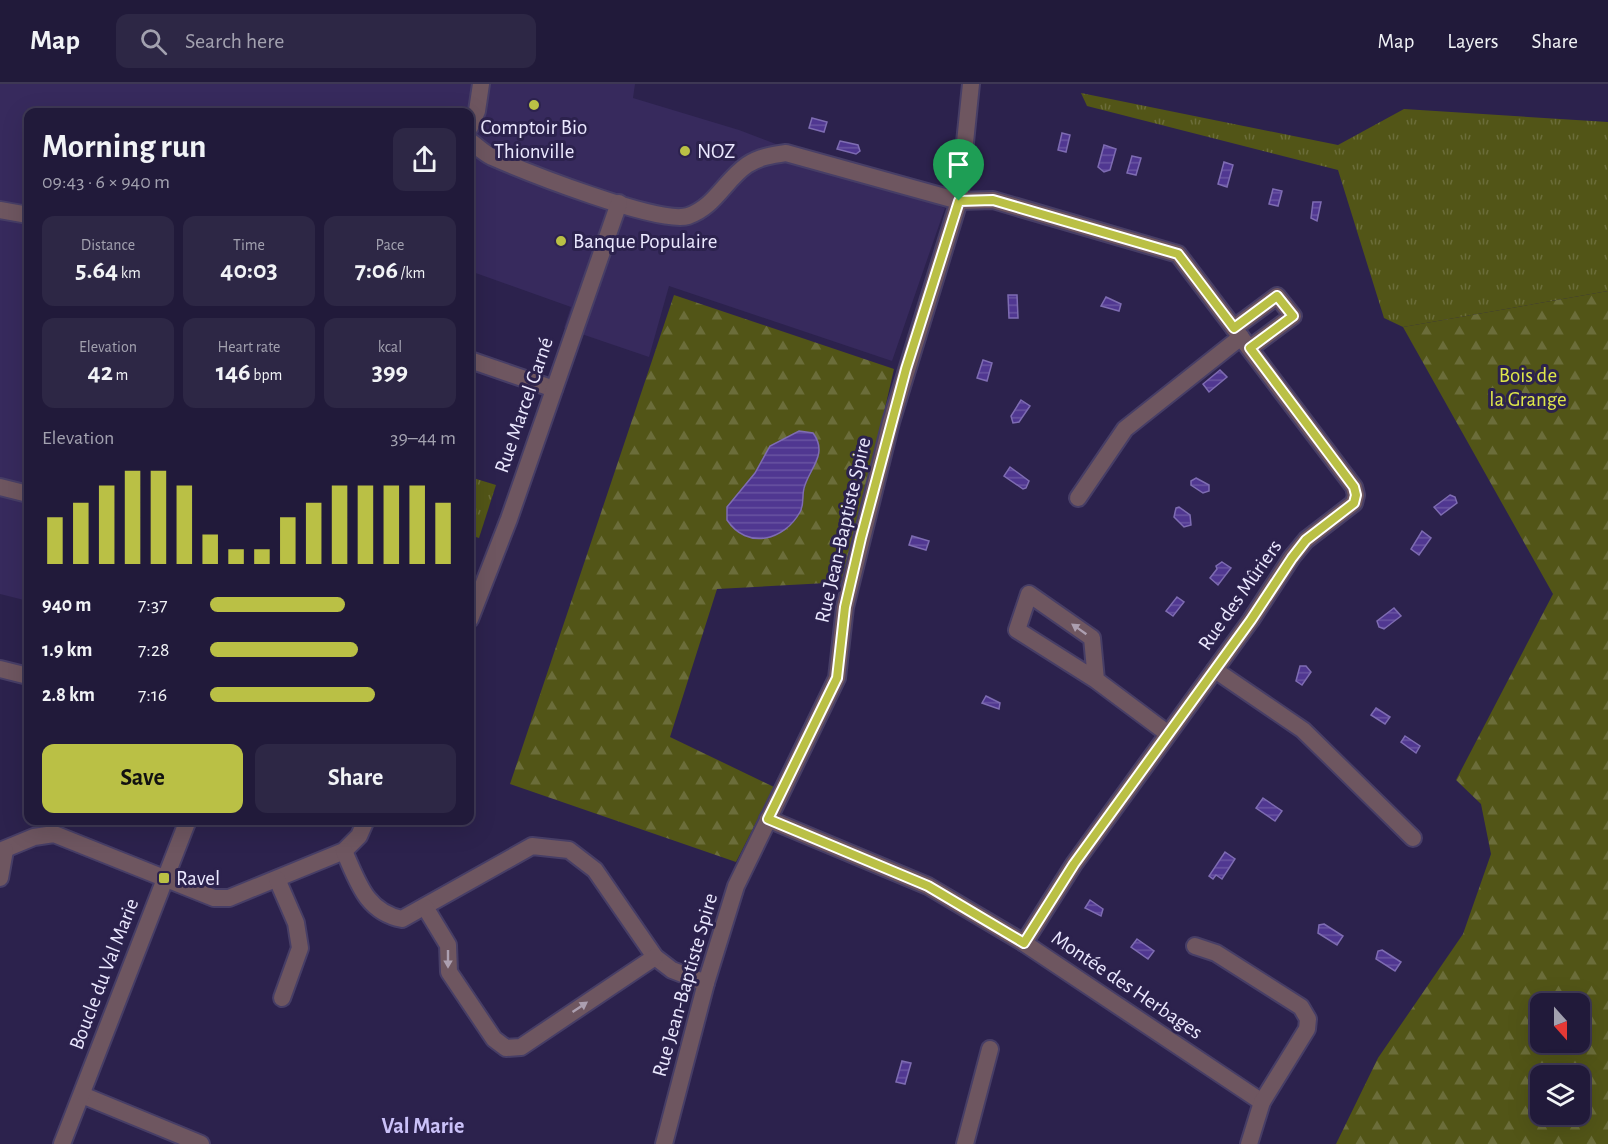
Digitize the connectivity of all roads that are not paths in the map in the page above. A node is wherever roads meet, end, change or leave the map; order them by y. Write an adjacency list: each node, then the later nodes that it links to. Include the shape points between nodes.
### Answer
1 (481, 84): 3 (street)
2 (971, 84): 5 (street, Rue Jean-Baptiste Spire)
3 (474, 118)
4 (474, 144): 6 (street, Rue des Mûriers, via 490,156)
5 (959, 201): 6 (street, Rue des Mûriers, via 786,153 766,156 746,166 709,204 687,216); 9 (street, Rue des Mûriers, via 993,200 1178,254); 21 (street, Rue Jean-Baptiste Spire, via 882,457 845,607 837,678)
6 (619, 204): 11 (street, Rue Marcel Carné)
7 (0, 210): 8 (street)
8 (24, 213)
9 (1242, 338): 14 (street, via 1125,429); 17 (street, Rue des Mûriers, via 1354,487 1356,495 1354,503 1306,540)
10 (474, 361): 11 (street)
11 (554, 388): 15 (street, Rue Marcel Carné)
12 (0, 487): 13 (street)
13 (24, 493)
14 (1078, 498)
15 (474, 609)
16 (0, 669): 18 (street)
17 (1215, 670): 20 (street, Rue des Mûriers); 25 (street, via 1304,730)
18 (24, 675)
19 (1096, 680): 19 (street, one-way to 19, via 1092,638 1029,594 1017,630); 20 (street)
20 (1167, 733): 32 (street, Rue des Mûriers, via 1074,864)
21 (768, 819): 32 (street, Montée des Herbages, via 928,886); 35 (street, Rue Jean-Baptiste Spire, via 736,886)
22 (186, 825): 29 (street, Boucle du Val Marie)
23 (364, 825): 27 (street)
24 (35, 829): 26 (street); 29 (street)
25 (1413, 838)
26 (2, 850): 28 (street)
27 (344, 851): 30 (street); 31 (street, via 374,908 402,919)
28 (0, 878)
29 (164, 878): 30 (street, via 214,898 229,898); 38 (street, Boucle du Val Marie)
30 (277, 879): 36 (street, via 296,924 300,948)
31 (425, 907): 34 (street, via 532,846 569,850 595,870); 34 (street, one-way to 34, via 448,945 448,972 494,1039 506,1048 521,1047)
32 (1024, 943): 39 (street, Montée des Herbages)
33 (1195, 946): 39 (street, via 1216,953 1301,1007 1308,1019 1306,1029)
34 (655, 957): 35 (street, via 672,970)
35 (706, 983): 42 (street, Rue Jean-Baptiste Spire)
36 (282, 998)
37 (990, 1049): 43 (street)
38 (82, 1095): 40 (street, Boucle du Val Marie); 41 (street)
39 (1262, 1102): 44 (street)
40 (62, 1144)
41 (201, 1144)
42 (664, 1144)
43 (965, 1144)
44 (1249, 1144)

